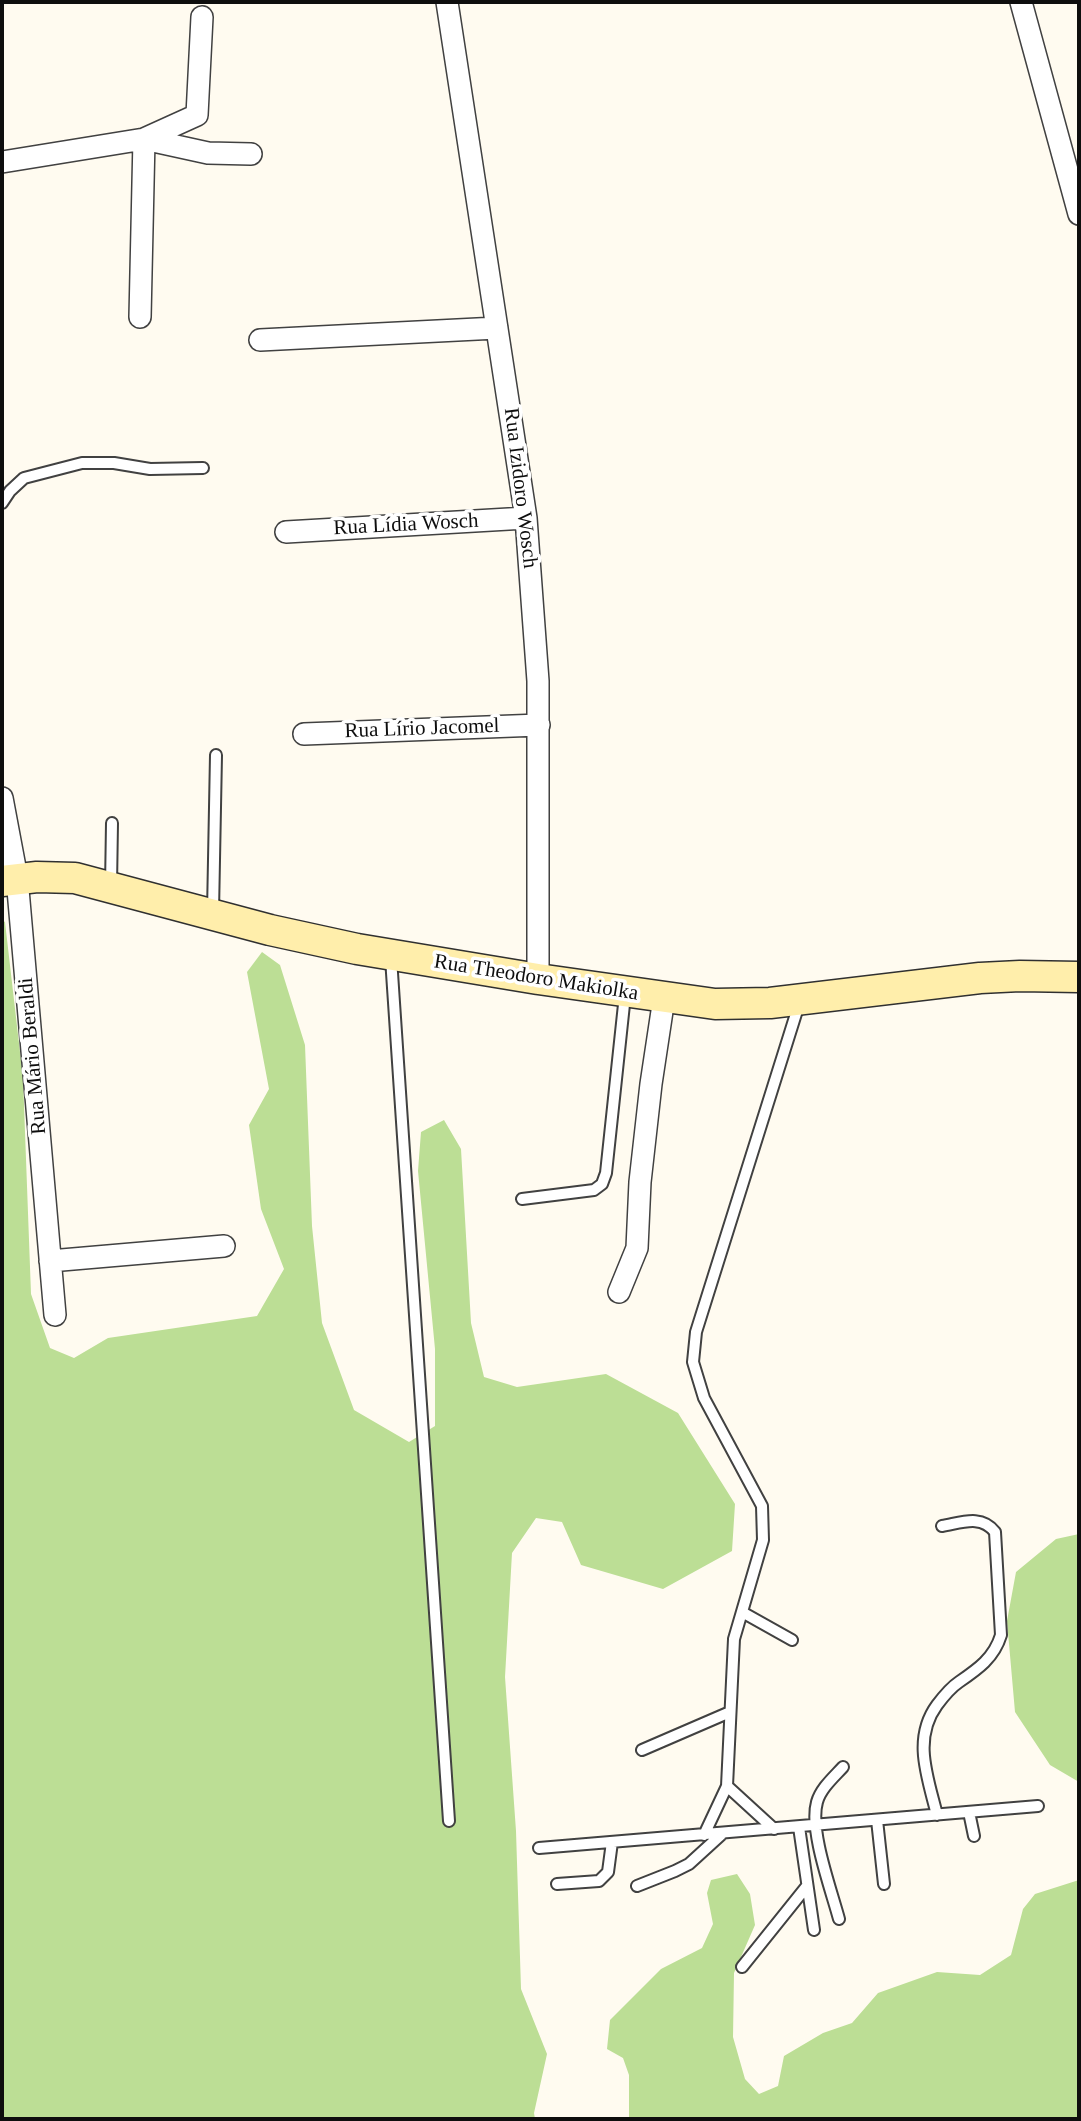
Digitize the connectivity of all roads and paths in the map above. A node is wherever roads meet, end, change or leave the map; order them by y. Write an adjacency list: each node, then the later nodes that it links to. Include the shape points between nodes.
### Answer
1 (447, 2): 9 (street, Rua Izidoro Wosch)
2 (1021, 2): 7 (street)
3 (202, 17): 4 (street, via 197,115)
4 (144, 139): 5 (street, via 208,153); 6 (street); 8 (street)
5 (251, 154)
6 (2, 162)
7 (1079, 215)
8 (140, 317)
9 (498, 328): 10 (street); 13 (street, Rua Izidoro Wosch)
10 (260, 340)
11 (203, 468): 12 (lane, via 82,463 24,478)
12 (2, 503)
13 (526, 518): 14 (street, Rua Lídia Wosch); 15 (street, Rua Izidoro Wosch)
14 (286, 532)
15 (539, 725): 16 (street, Rua Lírio Jacomel); 25 (street, Rua Izidoro Wosch)
16 (304, 734)
17 (216, 755): 22 (lane)
18 (2, 799): 20 (street, Rua Mário Beraldi)
19 (112, 823): 21 (lane)
20 (9, 880): 21 (main road, Rua Theodoro Makiolka, via 66,877); 31 (street, Rua Mário Beraldi)
21 (111, 887): 22 (main road, Rua Theodoro Makiolka)
22 (213, 915): 23 (main road, Rua Theodoro Makiolka)
23 (391, 955): 25 (main road, Rua Theodoro Makiolka); 45 (lane)
24 (1079, 977): 28 (main road, Rua Theodoro Makiolka, via 980,978)
25 (538, 979): 26 (main road, Rua Theodoro Makiolka)
26 (625, 992): 27 (main road, Rua Theodoro Makiolka); 29 (lane, via 606,1174 594,1190)
27 (664, 998): 28 (main road, Rua Theodoro Makiolka, via 741,1005); 32 (street, via 640,1182 637,1248)
28 (800, 1000): 35 (lane, via 696,1332 693,1362 704,1398 762,1507 763,1540)
29 (522, 1199)
30 (224, 1246): 31 (street)
31 (50, 1261): 33 (street, Rua Mário Beraldi)
32 (619, 1293)
33 (55, 1315)
34 (942, 1526): 43 (lane, via 976,1520 995,1532 1001,1635 988,1660 946,1692 925,1725 923,1752)
35 (742, 1612): 36 (lane); 37 (lane, via 734,1639)
36 (792, 1640)
37 (730, 1712): 38 (lane); 40 (lane)
38 (642, 1750)
39 (843, 1767): 46 (lane, via 820,1795)
40 (727, 1786): 48 (lane); 50 (lane)
41 (1038, 1806): 42 (lane)
42 (969, 1812): 43 (lane); 51 (lane)
43 (937, 1815): 44 (lane)
44 (877, 1820): 46 (lane); 55 (lane)
45 (449, 1821)
46 (814, 1825): 47 (lane); 58 (lane)
47 (799, 1827): 48 (lane); 57 (lane)
48 (774, 1829): 49 (lane)
49 (724, 1833): 50 (lane); 56 (lane, via 689,1864)
50 (704, 1835): 52 (lane)
51 (974, 1836)
52 (611, 1842): 53 (lane); 54 (lane, via 608,1872 600,1881)
53 (539, 1848)
54 (557, 1884)
55 (884, 1885)
56 (637, 1886)
57 (807, 1886): 59 (lane); 60 (lane)
58 (839, 1919)
59 (814, 1930)
60 (742, 1967)

